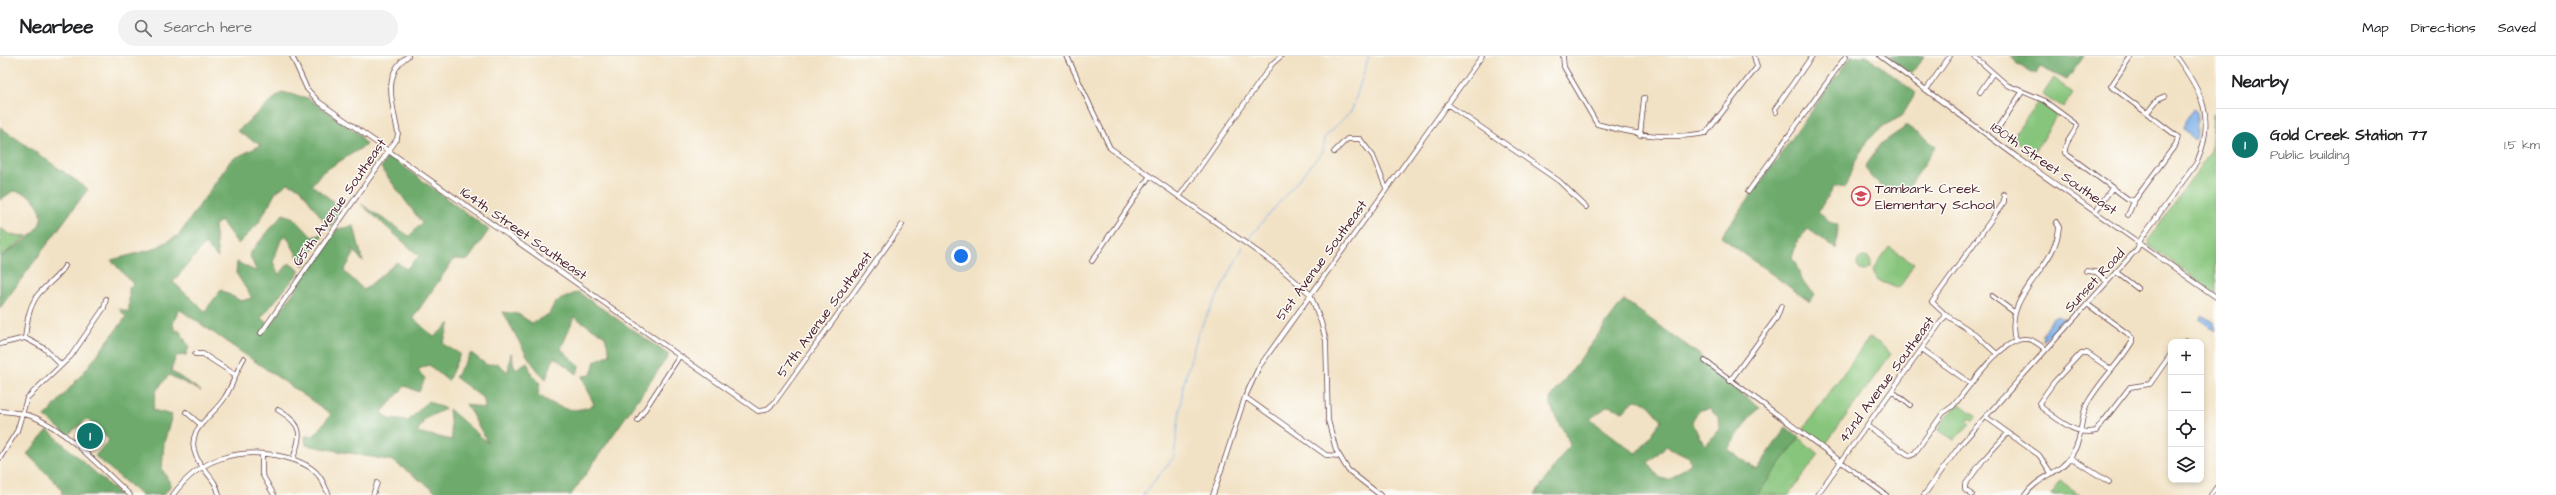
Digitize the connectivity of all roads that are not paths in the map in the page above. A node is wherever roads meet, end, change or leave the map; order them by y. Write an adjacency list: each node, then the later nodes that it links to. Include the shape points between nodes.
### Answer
1 (292, 56): 26 (street, 164th Street Southeast, via 308,89 319,102)
2 (408, 56): 26 (street, 65th Avenue Southeast, via 395,68 391,80 398,133 397,139)
3 (1067, 56): 28 (street, via 1110,148)
4 (1281, 56): 33 (street, via 1272,64)
5 (1482, 56): 21 (street, 51st Avenue Southeast)
6 (1563, 56): 25 (street, via 1564,67 1597,124)
7 (1754, 56): 25 (street, via 1757,67 1706,133 1681,138)
8 (1812, 56): 22 (street, via 1775,109)
9 (1846, 56): 31 (street)
10 (1880, 56): 16 (street, 180th Street Southeast)
11 (1950, 56): 16 (street)
12 (1974, 56): 15 (street)
13 (2131, 56): 23 (street, via 2112,86)
14 (2176, 56): 40 (street, Sunset Road, via 2202,93 2207,114 2204,148)
15 (1993, 73): 17 (street); 18 (street, via 2007,85)
16 (1926, 90): 36 (street, 180th Street Southeast)
17 (1980, 92)
18 (2022, 92): 24 (street, via 2005,114); 30 (street, via 2043,100 2077,125 2064,151 2067,156)
19 (2165, 96): 23 (street, via 2158,99)
20 (1644, 98): 25 (street)
21 (1447, 104): 29 (street, 51st Avenue Southeast); 35 (street, via 1559,182)
22 (1776, 112)
23 (2147, 113): 34 (street, via 2178,136 2176,144)
24 (1999, 127)
25 (1640, 136)
26 (388, 151): 55 (street, 65th Avenue Southeast); 63 (street, 164th Street Southeast)
27 (1334, 152): 29 (street, via 1347,139 1360,138 1373,156)
28 (1149, 176): 33 (street); 41 (street)
29 (1386, 188): 47 (street, 51st Avenue Southeast)
30 (2112, 188): 34 (street); 36 (street)
31 (1748, 192)
32 (2004, 194): 54 (street, 42nd Avenue Southeast, via 2004,202 1932,302)
33 (1179, 197): 47 (street, via 1290,274)
34 (2134, 200): 37 (street)
35 (1586, 208)
36 (2096, 211): 40 (street, 180th Street Southeast)
37 (2128, 215)
38 (2056, 222): 53 (street, via 2059,227 2057,244 2027,285)
39 (902, 225): 78 (street, 57th Avenue Southeast, via 774,403)
40 (2140, 244): 44 (street, Sunset Road); 49 (street, 180th Street Southeast)
41 (1092, 261)
42 (66, 266): 56 (street, via 38,295 30,308)
43 (2086, 271): 45 (street, via 2098,273)
44 (2116, 272): 45 (street, Sunset Road); 46 (street)
45 (2107, 282): 51 (street, Sunset Road)
46 (2137, 288)
47 (1310, 294): 73 (street, 51st Avenue Southeast, via 1259,367); 87 (street, via 1326,341 1328,420)
48 (1992, 296): 53 (street)
49 (2216, 297)
50 (106, 299): 67 (street, via 104,308 71,356)
51 (2087, 304): 60 (street, Sunset Road); 68 (street, via 2132,338 2132,342)
52 (1781, 306): 70 (street, via 1777,318)
53 (2014, 312): 57 (street, via 2012,329)
54 (1946, 315): 59 (street, 42nd Avenue Southeast); 62 (street, via 1975,334)
55 (261, 333)
56 (25, 338): 58 (street); 67 (street, via 44,348)
57 (2015, 341): 60 (street, via 2028,339); 62 (street)
58 (0, 344)
59 (1922, 349): 71 (street); 72 (street, 42nd Avenue Southeast)
60 (2045, 349): 80 (street, Sunset Road)
61 (195, 354): 69 (street, via 203,354)
62 (1997, 354): 71 (street)
63 (679, 357): 78 (street, 164th Street Southeast); 81 (street)
64 (244, 358): 69 (street)
65 (2168, 358): 84 (street, via 2150,384 2130,387 2101,427 2096,431)
66 (1705, 361): 70 (street)
67 (61, 365): 79 (street, via 31,392)
68 (2112, 370): 84 (street, via 2086,405); 84 (street, via 2083,352 2054,382 2039,403 2042,408 2064,423)
69 (234, 374): 82 (street, via 225,398)
70 (1730, 381): 91 (street)
71 (1971, 384): 83 (street, via 1953,406 1943,413 1910,456)
72 (1892, 391): 74 (street); 83 (street, 42nd Avenue Southeast)
73 (1245, 397): 87 (street, via 1326,455); 103 (street, 51st Avenue Southeast)
74 (1910, 405)
75 (278, 410): 90 (street, via 298,426 299,442)
76 (0, 412): 79 (street)
77 (186, 412): 82 (street)
78 (761, 412)
79 (21, 413): 88 (street, via 17,430); 97 (street, via 53,428)
80 (1986, 417): 85 (street); 107 (street, Sunset Road, via 1961,444)
81 (638, 420)
82 (200, 424): 92 (street, via 193,447 196,457)
83 (1867, 426): 91 (street, 42nd Avenue Southeast)
84 (2082, 432): 89 (street)
85 (2008, 433): 93 (street, via 2039,455); 108 (street, via 1984,459 1965,486 1965,490)
86 (262, 454): 90 (street); 92 (street, via 233,454); 100 (street, via 262,474)
87 (1339, 456): 104 (street, via 1353,474)
88 (0, 458)
89 (2071, 458): 93 (street); 94 (street)
90 (293, 459): 101 (street, via 309,467 319,476)
91 (1840, 462): 105 (street, 42nd Avenue Southeast); 106 (street)
92 (203, 466): 98 (street, via 184,481); 99 (street, via 212,477)
93 (2051, 473): 109 (street, via 2038,481)
94 (2109, 482)
95 (377, 483): 102 (street)
96 (2216, 488): 110 (street)
97 (130, 495)
98 (172, 495)
99 (219, 495)
100 (274, 495)
101 (329, 495)
102 (373, 495)
103 (1213, 495)
104 (1380, 495)
105 (1816, 495)
106 (1886, 495)
107 (1924, 495)
108 (1972, 495)
109 (2025, 495)
110 (2211, 495)

